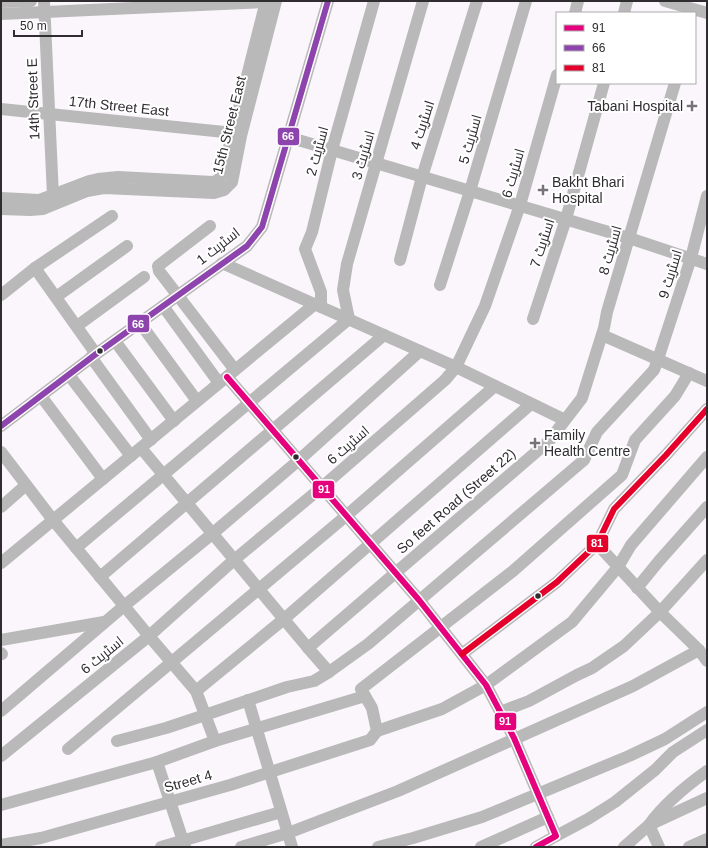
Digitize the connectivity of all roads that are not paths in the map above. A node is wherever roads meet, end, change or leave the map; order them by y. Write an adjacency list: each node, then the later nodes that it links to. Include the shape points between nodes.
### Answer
1 (31, 1): 11 (street)
2 (269, 1): 12 (street); 22 (street, 15th Street East); 30 (street, 15th Street East, via 232,182 224,190 214,193 104,188)
3 (328, 1): 23 (street, اسٹریٹ 1)
4 (374, 1): 24 (street, اسٹریٹ 2)
5 (423, 1): 25 (street, اسٹریٹ 3)
6 (477, 1): 26 (street, اسٹریٹ 4)
7 (526, 1): 27 (street, اسٹریٹ 5)
8 (578, 1): 14 (street)
9 (627, 1): 15 (street)
10 (665, 1): 13 (street)
11 (1, 2)
12 (44, 6): 16 (street); 21 (street, 14th Street E)
13 (700, 10)
14 (575, 12)
15 (624, 12)
16 (1, 14)
17 (556, 79): 31 (street, اسٹریٹ 6)
18 (604, 84): 34 (street, اسٹریٹ 7)
19 (675, 84): 36 (street, اسٹریٹ 8)
20 (1, 109): 21 (street, 17th Street East)
21 (49, 114): 22 (street, 17th Street East); 30 (street, 14th Street E)
22 (234, 132): 30 (street, 15th Street East, via 222,174 213,182 108,177 89,181)
23 (288, 138): 24 (street); 40 (street, اسٹریٹ 1, via 262,227 247,246)
24 (332, 150): 25 (street); 49 (street, اسٹریٹ 2, via 312,232 305,249 320,292)
25 (376, 164): 26 (street); 50 (street, اسٹریٹ 3, via 347,264 344,290)
26 (422, 177): 27 (street); 39 (street, اسٹریٹ 4)
27 (470, 191): 31 (street); 44 (street, اسٹریٹ 5)
28 (707, 196): 38 (street, اسٹریٹ 9)
29 (1, 198): 30 (street)
30 (46, 202): 32 (street, via 30,210)
31 (520, 206): 34 (street); 60 (street, اسٹریٹ 6, via 485,306)
32 (1, 209)
33 (112, 216): 42 (street)
34 (566, 219): 36 (street); 51 (street, اسٹریٹ 7)
35 (210, 226): 46 (street, via 158,266 159,272)
36 (629, 238): 38 (street); 55 (street, اسٹریٹ 8)
37 (127, 246): 47 (street)
38 (691, 258): 41 (street); 59 (street, اسٹریٹ 9)
39 (400, 260)
40 (222, 263): 46 (street, اسٹریٹ 1); 49 (street)
41 (707, 264)
42 (35, 268): 45 (street); 47 (street)
43 (144, 278): 53 (street)
44 (440, 285)
45 (1, 295)
46 (177, 296): 48 (street, اسٹریٹ 1); 63 (street)
47 (56, 297): 53 (street)
48 (163, 306): 52 (street, اسٹریٹ 1); 63 (street)
49 (318, 306): 50 (street); 63 (street)
50 (349, 319): 54 (street); 68 (street)
51 (533, 319)
52 (140, 323): 56 (street, اسٹریٹ 1); 67 (street)
53 (77, 326): 58 (street)
54 (384, 335): 57 (street); 74 (street)
55 (602, 335): 59 (street); 71 (street, اسٹریٹ 8, via 582,398)
56 (115, 341): 58 (street, اسٹریٹ 1); 72 (street)
57 (420, 351): 60 (street); 80 (street)
58 (94, 356): 62 (street, اسٹریٹ 1); 75 (street)
59 (658, 359): 61 (street); 102 (street, اسٹریٹ 9, via 654,370 596,432 584,460)
60 (456, 367): 65 (street); 84 (street, اسٹریٹ 6, via 445,380)
61 (689, 373): 64 (street); 107 (street, via 675,396 635,440 622,475 513,571)
62 (69, 374): 66 (street, اسٹریٹ 1); 77 (street)
63 (227, 377): 67 (street); 68 (street)
64 (707, 381)
65 (495, 386): 69 (street); 88 (street)
66 (41, 396): 73 (street, اسٹریٹ 1); 82 (street)
67 (197, 402): 72 (street)
68 (249, 402): 74 (street); 81 (street)
69 (531, 404): 71 (street); 91 (street)
70 (707, 409): 92 (street, via 614,509)
71 (565, 420): 98 (street, So feet Road (Street 22), via 549,441)
72 (174, 421): 75 (street)
73 (1, 426)
74 (273, 430): 80 (street); 85 (street)
75 (151, 440): 76 (street)
76 (141, 448): 77 (street); 81 (street)
77 (130, 456): 82 (street)
78 (2, 457): 83 (street)
79 (707, 457): 97 (street, Street 4, via 631,545)
80 (299, 460): 84 (street); 90 (street)
81 (163, 475): 85 (street); 93 (street)
82 (102, 479): 89 (street)
83 (26, 485): 86 (street); 89 (street)
84 (322, 487): 88 (street); 94 (street, اسٹریٹ 6)
85 (186, 503): 90 (street); 99 (street)
86 (1, 507)
87 (707, 508): 100 (street)
88 (346, 516): 91 (street); 101 (street)
89 (53, 520): 93 (street); 96 (street)
90 (212, 534): 94 (street); 103 (street)
91 (371, 544): 98 (street); 105 (street)
92 (597, 544): 97 (street); 112 (street, via 557,582)
93 (76, 548): 99 (street)
94 (234, 560): 101 (street); 108 (street, اسٹریٹ 6)
95 (707, 560): 104 (street)
96 (1, 563)
97 (614, 572): 100 (street); 116 (street, Street 4, via 572,622)
98 (396, 573): 102 (street); 110 (street, So feet Road (Street 22))
99 (100, 577): 103 (street)
100 (637, 588): 104 (street)
101 (259, 590): 105 (street); 114 (street)
102 (419, 600): 107 (street); 115 (street, اسٹریٹ 9, via 368,644)
103 (124, 606): 106 (street); 108 (street)
104 (660, 612): 111 (street); 121 (street, via 624,646 592,668 529,701)
105 (284, 619): 110 (street); 117 (street)
106 (105, 622): 109 (street); 120 (street)
107 (440, 627): 112 (street); 118 (street, via 361,689)
108 (149, 636): 114 (street); 131 (street, اسٹریٹ 6)
109 (1, 640)
110 (308, 648): 115 (street)
111 (699, 650): 113 (street); 127 (street, via 633,686)
112 (462, 654): 116 (street)
113 (707, 662)
114 (172, 663): 117 (street); 130 (street)
115 (329, 672): 119 (street, اسٹریٹ 9, via 314,681)
116 (486, 685): 121 (street); 126 (street, Street 4, via 442,709)
117 (196, 691): 123 (street)
118 (365, 696): 124 (street); 126 (street, via 372,708)
119 (248, 700): 123 (street, اسٹریٹ 9); 124 (street)
120 (1, 711)
121 (500, 712): 127 (street)
122 (707, 712): 135 (street, via 665,739)
123 (205, 715): 128 (street, اسٹریٹ 9); 129 (street)
124 (256, 728): 129 (street); 134 (street)
125 (707, 730): 143 (street, via 673,752 615,802)
126 (377, 732): 134 (street, Street 4, via 370,740)
127 (514, 738): 135 (street); 142 (street, via 398,791)
128 (116, 740)
129 (215, 741): 132 (street)
130 (68, 749)
131 (1, 756)
132 (157, 762): 137 (street); 138 (street)
133 (707, 771): 141 (street, via 672,799)
134 (269, 772): 137 (street, Street 4); 139 (street)
135 (538, 793): 140 (street); 151 (street, via 482,817)
136 (707, 798): 141 (street)
137 (170, 802): 145 (street, Street 4); 146 (street)
138 (1, 805)
139 (281, 812): 142 (street); 146 (street)
140 (548, 817): 143 (street); 152 (street)
141 (649, 825): 154 (street); 155 (street)
142 (288, 833): 149 (street); 150 (street)
143 (556, 836): 153 (street)
144 (707, 839): 156 (street)
145 (42, 842): 147 (street, Street 4)
146 (184, 844): 148 (street)
147 (1, 845)
148 (161, 847)
149 (241, 847)
150 (292, 847)
151 (378, 847)
152 (481, 847)
153 (536, 847)
154 (624, 847)
155 (659, 847)
156 (689, 847)

